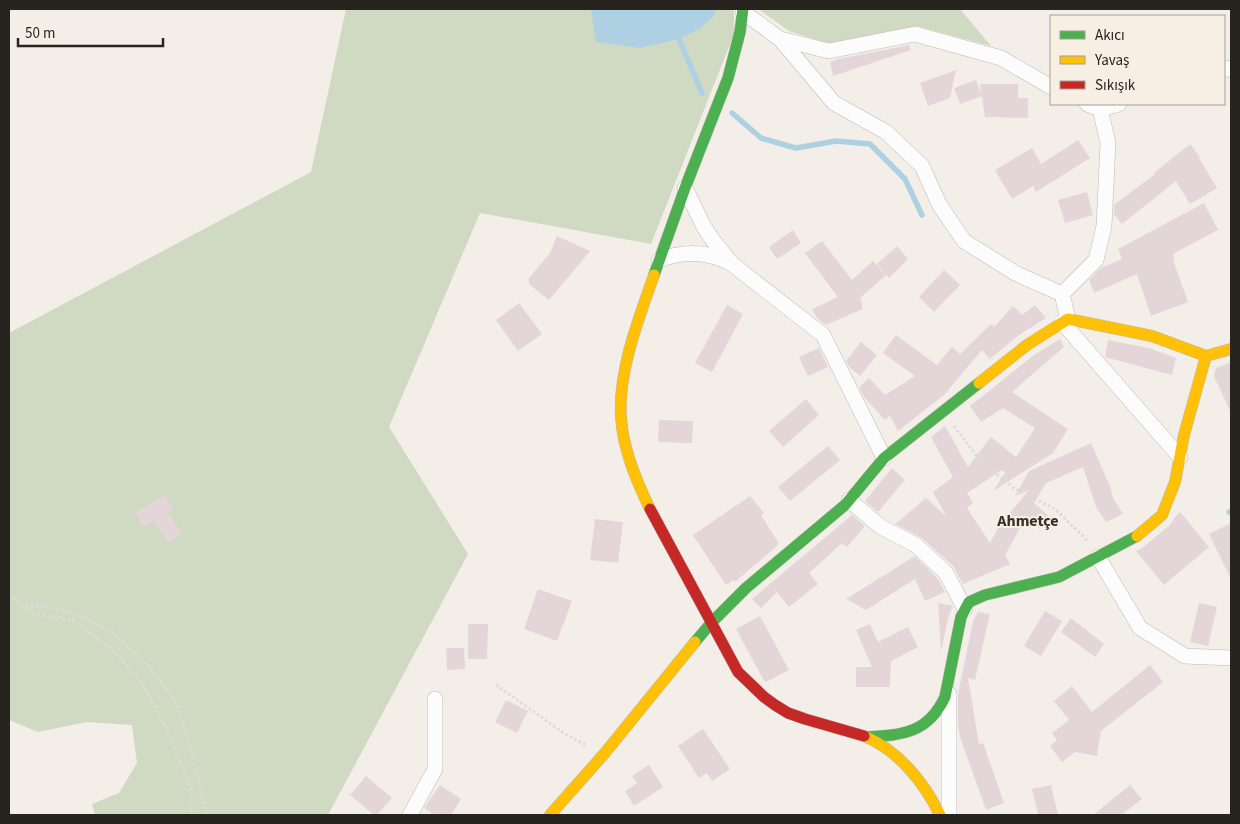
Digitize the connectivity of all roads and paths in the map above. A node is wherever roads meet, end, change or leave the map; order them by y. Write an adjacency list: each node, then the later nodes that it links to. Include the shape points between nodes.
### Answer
1 (743, 10): 2 (street); 6 (street, via 736,51 723,93)
2 (780, 38): 3 (street, via 829,51 915,34 1001,58); 9 (street, via 834,103 886,132 922,166 939,204 964,241 1015,273)
3 (1050, 86)
4 (1107, 105): 5 (street)
5 (1094, 106): 9 (street, via 1108,143 1104,226 1096,260)
6 (685, 188): 7 (street); 8 (street, via 704,227)
7 (659, 260): 8 (street, via 677,254 698,253); 21 (street, via 626,367 621,413 623,432 644,499)
8 (732, 264): 15 (street, via 823,335)
9 (1062, 294): 10 (street)
10 (1065, 321): 12 (street, via 1152,336); 13 (street, via 1027,345); 14 (street)
11 (1231, 348): 12 (street)
12 (1206, 356): 14 (street)
13 (944, 411): 15 (street); 17 (path, via 982,463 1014,488 1055,509 1084,537)
14 (1180, 457): 17 (street, via 1175,482 1162,515 1134,538)
15 (884, 458): 16 (street)
16 (849, 500): 20 (street, via 882,527 916,545 946,573); 21 (street, via 746,588)
17 (1098, 557): 20 (street, via 1059,577 985,595 969,602); 22 (street, via 1140,628 1185,656)
18 (9, 595): 19 (path)
19 (21, 605): 28 (path, via 33,613 73,621 110,648 143,684 190,786); 29 (path, via 45,606 67,612 113,632 150,668 176,700)
20 (965, 609): 23 (street)
21 (711, 623): 26 (street, via 738,672 768,700 797,716); 27 (street)
22 (1231, 658)
23 (950, 674): 26 (street, via 946,697 932,719 910,732); 33 (street)
24 (496, 685): 27 (path, via 565,734)
25 (435, 699): 30 (street, via 435,769)
26 (867, 737): 32 (street, via 907,768 923,786)
27 (604, 754): 31 (street)
28 (192, 815)
29 (207, 815)
30 (410, 815)
31 (550, 815)
32 (940, 815)
33 (949, 815)

